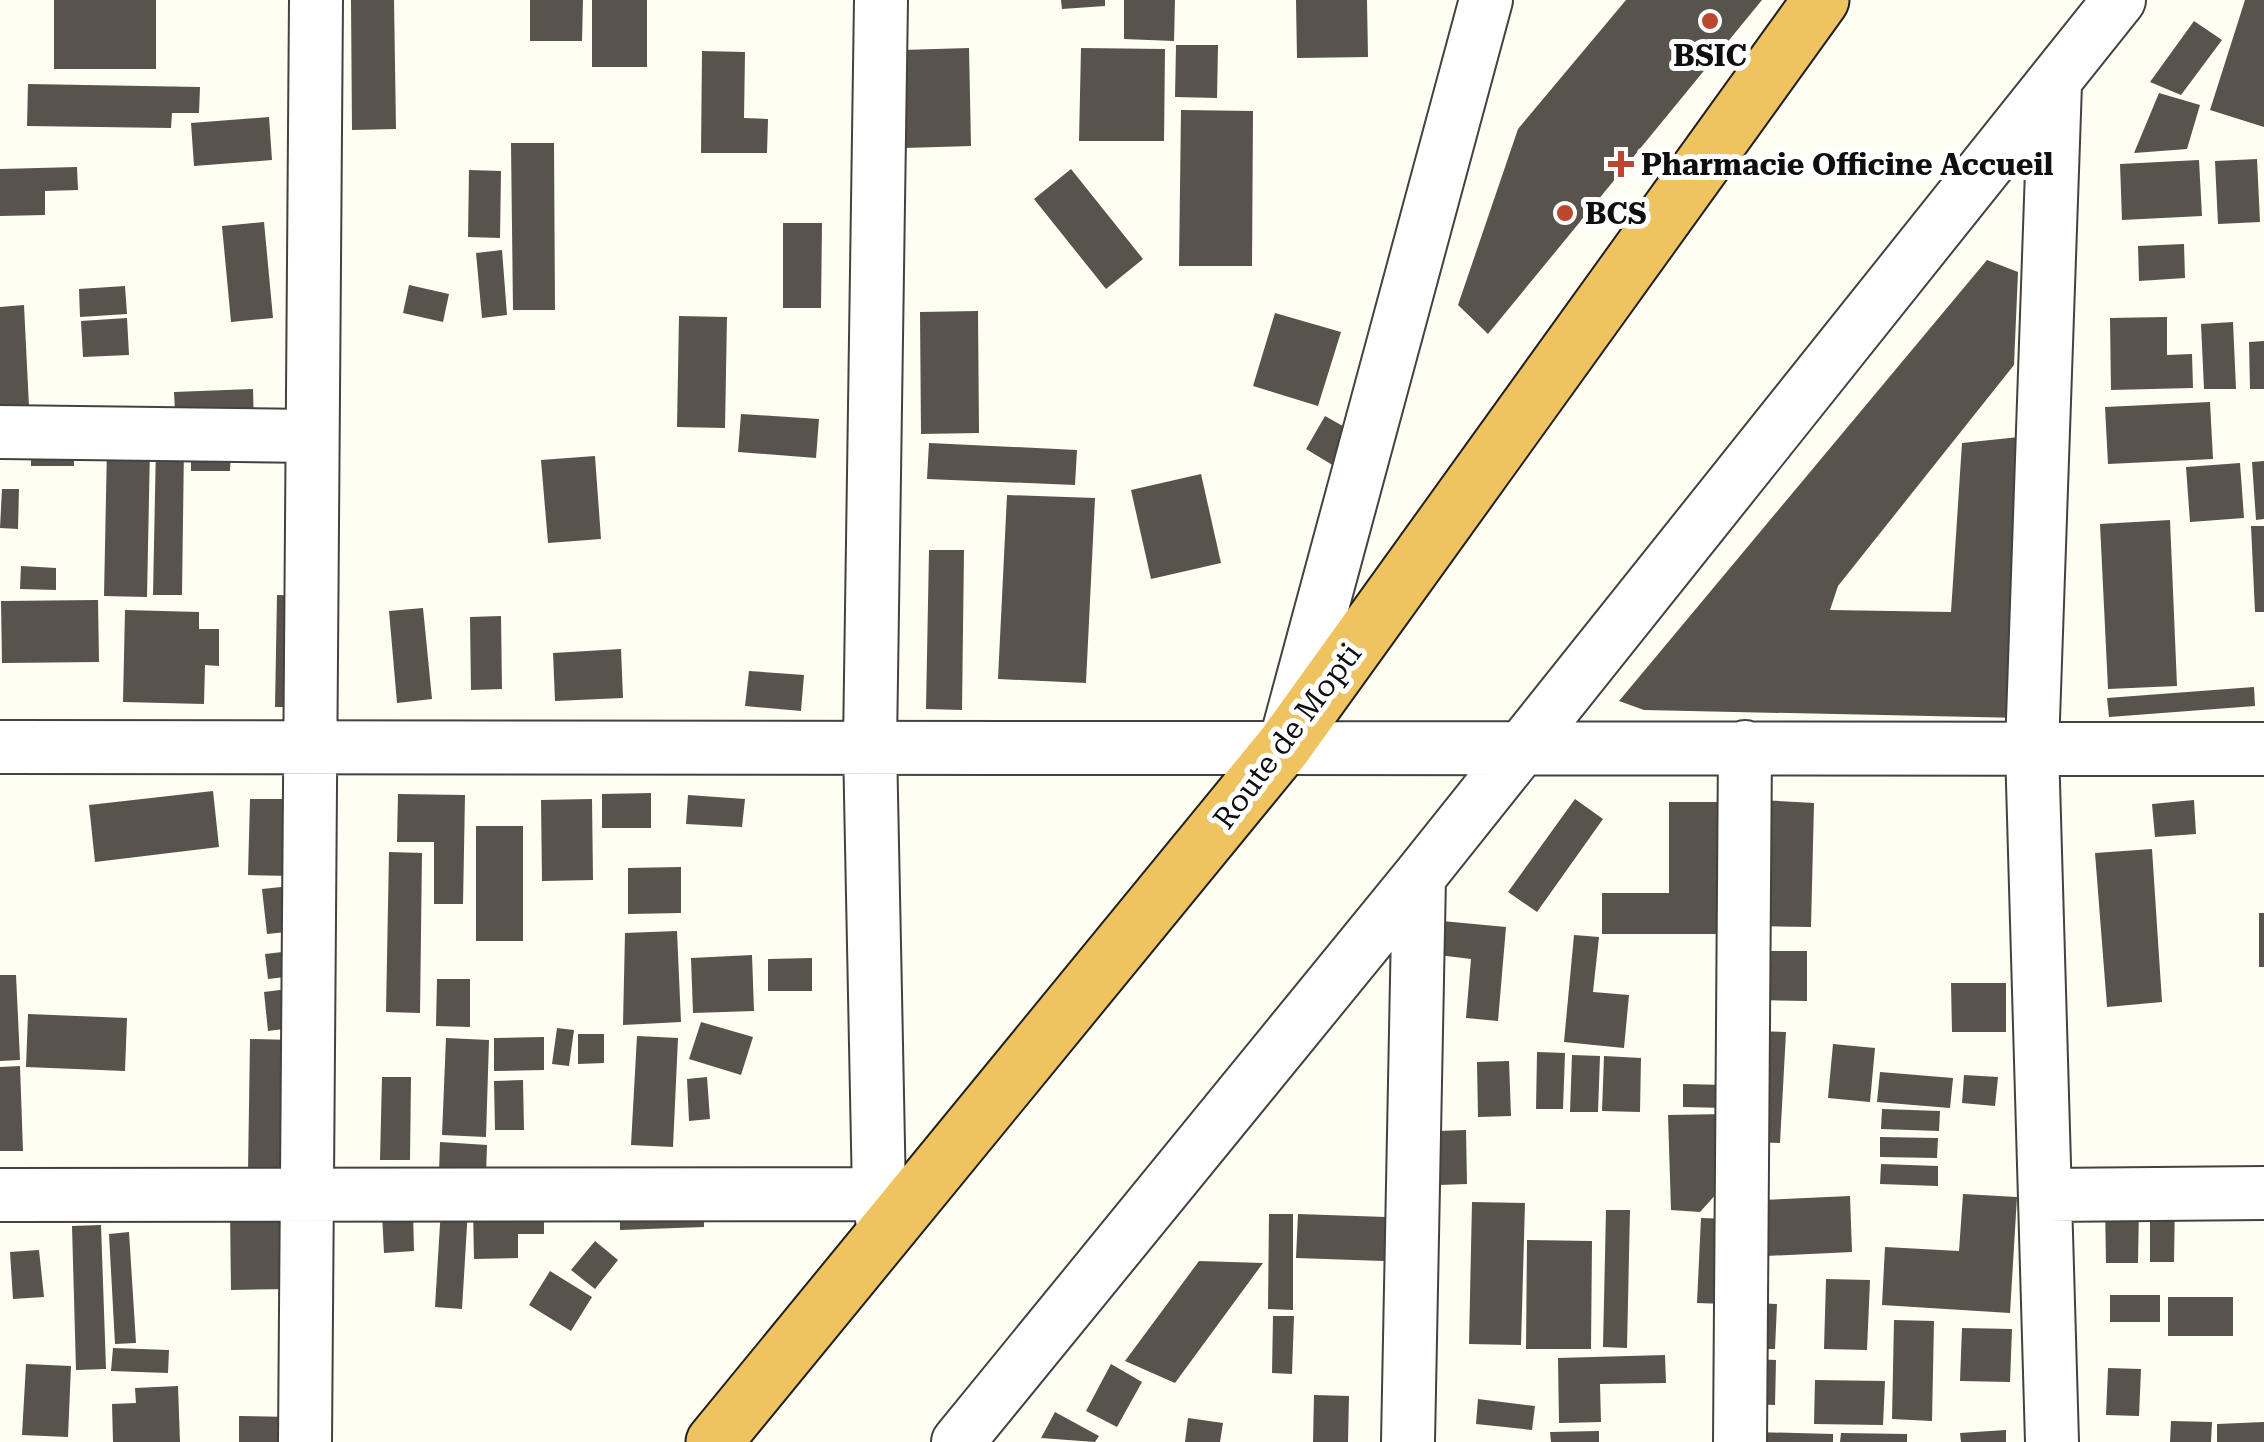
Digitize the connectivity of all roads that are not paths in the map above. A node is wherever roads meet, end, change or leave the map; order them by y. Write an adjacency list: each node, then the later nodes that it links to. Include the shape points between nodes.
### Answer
1 (316, 0): 8 (street)
2 (882, 0): 10 (street)
3 (1486, 0): 11 (street)
4 (1821, 0): 11 (highway, Route de Mopti)
5 (2119, 0): 6 (street)
6 (2054, 84): 13 (street); 15 (street)
7 (0, 432): 8 (street)
8 (311, 436): 9 (street)
9 (311, 744): 10 (street); 12 (street); 18 (street)
10 (870, 745): 11 (street); 22 (street)
11 (1284, 746): 13 (street); 22 (highway, Route de Mopti)
12 (0, 747)
13 (1523, 747): 14 (street); 17 (street)
14 (1744, 747): 15 (street); 27 (street)
15 (2032, 748): 16 (street); 21 (street)
16 (2264, 749)
17 (1419, 877): 25 (street); 26 (street)
18 (308, 1192): 20 (street); 22 (street); 23 (street)
19 (2264, 1193): 21 (street)
20 (0, 1194)
21 (2047, 1195): 28 (street)
22 (881, 1214): 24 (highway, Route de Mopti)
23 (305, 1442)
24 (714, 1442)
25 (958, 1442)
26 (1408, 1442)
27 (1740, 1442)
28 (2052, 1442)

